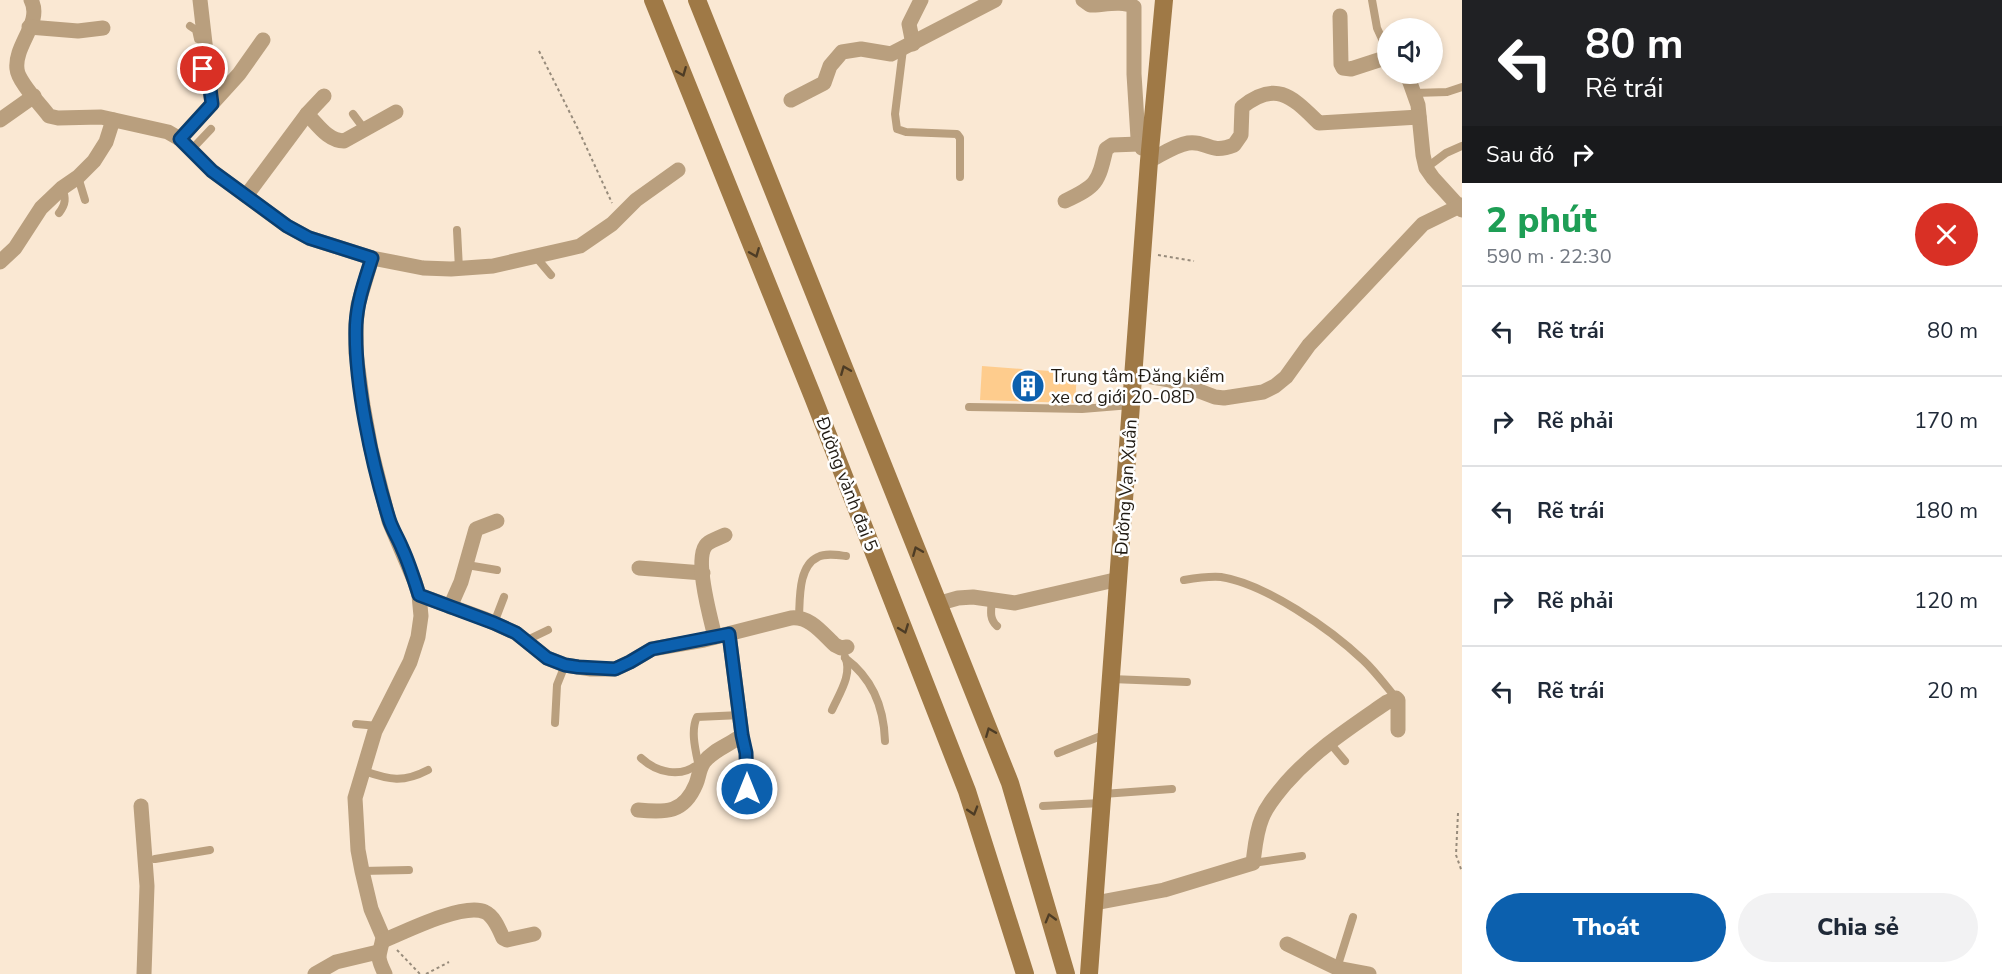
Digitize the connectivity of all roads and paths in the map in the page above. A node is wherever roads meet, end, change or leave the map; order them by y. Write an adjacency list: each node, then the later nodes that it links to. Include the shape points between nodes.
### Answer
1 (31, 0): 12 (street, via 34,15)
2 (200, 0): 19 (street)
3 (653, 0): 127 (main road, Đường vành đai 5, one-way to 127, via 967,791)
4 (697, 0): 128 (main road, one-way to 4, via 1010,783)
5 (921, 0): 16 (street, via 909,24)
6 (995, 0): 16 (street)
7 (1083, 0): 37 (street, via 1090,5 1118,2 1134,7 1134,74)
8 (1164, 0): 37 (main road, Đường Vạn Xuân)
9 (1372, 0): 13 (lane)
10 (1340, 16): 18 (street, via 1343,68)
11 (190, 26): 19 (lane, via 196,30 199,55)
12 (29, 27): 14 (street, via 78,31); 23 (street, via 17,69)
13 (1377, 27)
14 (103, 28)
15 (263, 40): 26 (street)
16 (908, 46): 25 (street, via 891,54 861,49 842,52 830,66 824,83); 41 (lane, via 895,114 897,129 957,134)
17 (539, 51): 48 (path)
18 (1377, 61)
19 (209, 81): 26 (street)
20 (1411, 84): 22 (street)
21 (1462, 87): 22 (lane, via 1447,92)
22 (1414, 93): 30 (street)
23 (34, 96): 31 (street); 32 (street, via 49,116 90,115)
24 (324, 96): 28 (street)
25 (791, 100)
26 (212, 104): 35 (street)
27 (396, 112): 34 (street)
28 (308, 114): 34 (street, via 336,141); 43 (street)
29 (353, 114): 34 (lane)
30 (1419, 117): 37 (street, via 1319,123 1300,104 1275,92 1242,107 1241,135 1234,145 1214,150 1187,143); 38 (street)
31 (0, 120)
32 (113, 120): 35 (street, via 154,128); 40 (street, via 106,142)
33 (211, 129): 35 (lane)
34 (365, 130)
35 (186, 144): 43 (street, via 212,171)
36 (1462, 146): 38 (lane)
37 (1145, 151): 45 (street, via 1112,146 1106,149 1096,183); 50 (main road, Đường Vạn Xuân)
38 (1426, 168): 46 (street)
39 (678, 170): 48 (street)
40 (78, 177): 42 (street); 44 (lane)
41 (960, 177)
42 (62, 188): 47 (lane, via 65,202); 54 (street, via 41,208 15,248)
43 (246, 196): 52 (street, via 309,238)
44 (85, 200)
45 (1065, 201)
46 (1461, 207): 57 (street, via 1423,224 1275,386 1263,392 1224,398 1170,380)
47 (59, 213)
48 (619, 216): 51 (street, via 580,246)
49 (457, 230): 55 (lane)
50 (1144, 253): 53 (path); 57 (main road, Đường Vạn Xuân)
51 (535, 256): 55 (street); 56 (lane)
52 (372, 258): 55 (street, via 423,268); 69 (street, via 356,324 363,405 389,521)
53 (1194, 261)
54 (0, 262)
55 (459, 269)
56 (551, 275)
57 (1135, 374): 58 (main road, Đường Vạn Xuân)
58 (1132, 404): 59 (lane, via 1082,409); 67 (main road, Đường Vạn Xuân)
59 (969, 407)
60 (497, 521): 63 (street, via 476,530)
61 (724, 535): 66 (street, via 703,550)
62 (846, 556): 74 (lane, via 818,556 808,564 803,575)
63 (467, 565): 65 (lane); 73 (street)
64 (639, 568): 66 (street)
65 (497, 570)
66 (703, 573): 78 (street, via 703,588)
67 (1119, 579): 71 (street, via 1015,603); 82 (main road, Đường Vạn Xuân)
68 (1184, 580): 84 (lane, via 1220,577 1252,587 1292,607 1363,660)
69 (419, 595): 73 (street); 89 (street, via 421,616 411,662)
70 (504, 597): 75 (lane)
71 (992, 600): 72 (street, via 958,598); 76 (lane, via 991,617)
72 (944, 602)
73 (450, 607): 75 (street)
74 (799, 617): 78 (street); 80 (street)
75 (494, 623): 79 (street)
76 (997, 626)
77 (548, 630): 79 (lane)
78 (722, 636): 81 (street, via 652,649 615,669); 86 (street)
79 (525, 641): 81 (street, via 547,658)
80 (844, 651): 85 (lane, via 847,676); 93 (lane, via 868,680 881,710)
81 (565, 665): 87 (lane, via 557,685)
82 (1112, 679): 83 (lane); 91 (main road, Đường Vạn Xuân)
83 (1187, 682)
84 (1396, 698): 90 (street); 94 (street)
85 (832, 710)
86 (741, 715): 92 (street); 98 (lane, via 697,717 694,744)
87 (555, 723)
88 (356, 724): 89 (lane)
89 (378, 726): 100 (street)
90 (1398, 730)
91 (1107, 733): 95 (lane); 103 (main road, Đường Vạn Xuân)
92 (742, 735): 98 (street, via 718,749); 102 (lane, via 748,769 746,786)
93 (885, 741)
94 (1329, 742): 97 (lane); 111 (street, via 1276,795 1263,816)
95 (1058, 753)
96 (641, 758): 98 (lane, via 651,768 677,773)
97 (1345, 761)
98 (699, 767): 106 (street, via 693,792 683,804 660,812)
99 (428, 770): 100 (lane, via 398,780)
100 (364, 771): 113 (street, via 355,798)
101 (1172, 789): 103 (lane)
102 (755, 797)
103 (1102, 799): 105 (lane); 115 (main road, Đường Vạn Xuân)
104 (141, 806): 110 (street)
105 (1043, 806)
106 (638, 810)
107 (1458, 813): 114 (path, via 1456,855)
108 (210, 850): 110 (lane)
109 (1302, 856): 111 (lane)
110 (150, 859): 122 (street)
111 (1253, 863): 115 (street, via 1164,890)
112 (409, 870): 113 (lane)
113 (362, 871): 118 (street)
114 (1462, 872)
115 (1095, 903): 129 (main road, Đường Vạn Xuân)
116 (1353, 917): 121 (lane)
117 (534, 934): 118 (street, via 507,940 491,916 476,910 435,919)
118 (383, 944): 123 (street); 124 (street, via 378,958); 125 (path)
119 (1287, 944): 121 (street)
120 (449, 962): 126 (path)
121 (1336, 968): 130 (street)
122 (144, 974)
123 (315, 974)
124 (386, 974)
125 (420, 974)
126 (426, 974)
127 (1025, 974)
128 (1066, 974)
129 (1089, 974)
130 (1369, 974)

